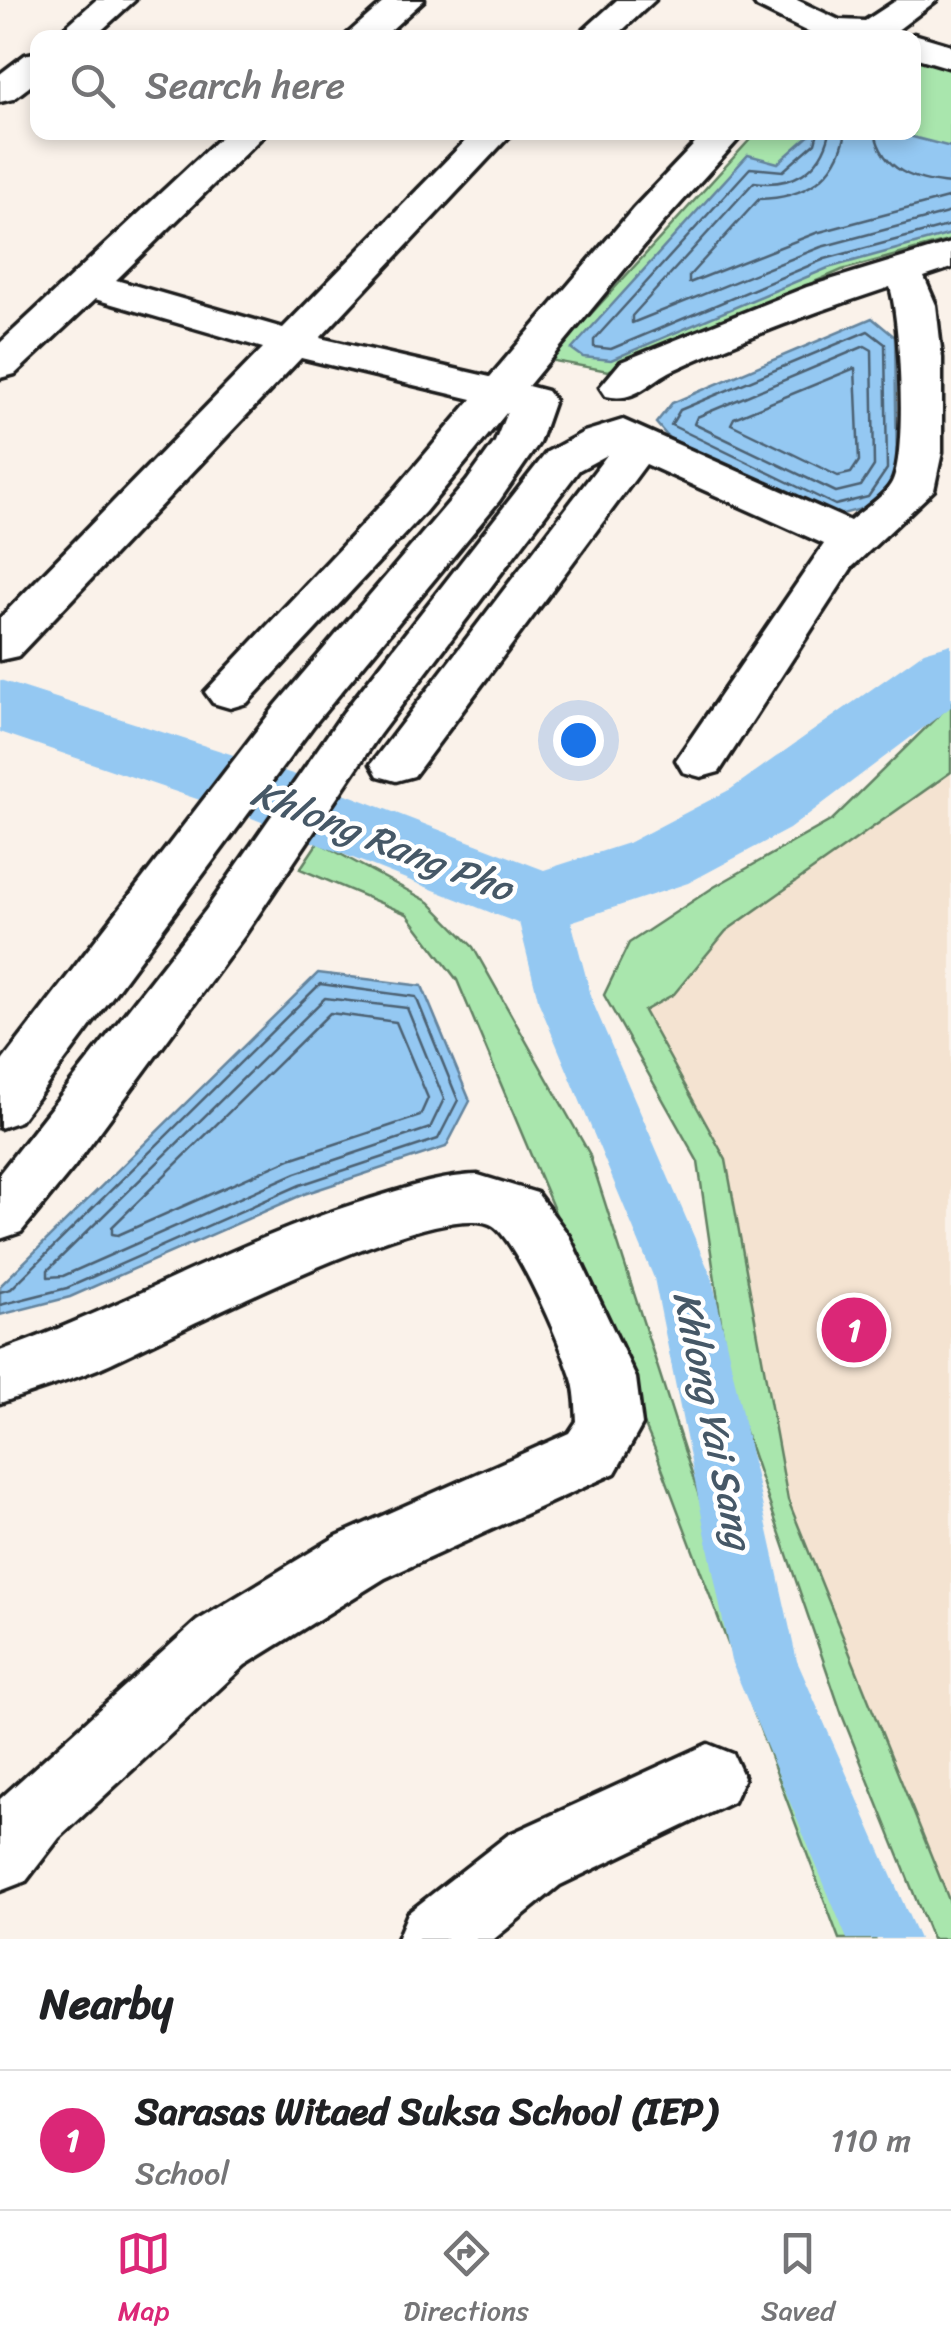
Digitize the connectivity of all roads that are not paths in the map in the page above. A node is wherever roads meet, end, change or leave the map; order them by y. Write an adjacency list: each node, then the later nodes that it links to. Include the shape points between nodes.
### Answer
1 (118, 0): 6 (street)
2 (406, 0): 7 (street)
3 (638, 0): 8 (street)
4 (769, 0): 9 (street)
5 (920, 0): 10 (street)
6 (80, 30)
7 (370, 30)
8 (602, 30)
9 (820, 30)
10 (887, 30)
11 (0, 40): 12 (street)
12 (30, 47)
13 (921, 47): 14 (street)
14 (951, 57)
15 (30, 69): 16 (street)
16 (0, 91)
17 (240, 140): 22 (street)
18 (487, 140): 23 (street)
19 (719, 140): 26 (street, via 647,217)
20 (951, 255): 21 (street)
21 (899, 270): 25 (street, via 676,353 636,371); 28 (street, via 913,292 922,460 912,490)
22 (90, 286): 23 (street); 24 (street)
23 (290, 344): 26 (street); 29 (street)
24 (0, 365)
25 (622, 387): 26 (street, via 574,379); 27 (street, via 641,412)
26 (521, 402): 27 (street, via 552,436); 30 (street, via 410,502); 33 (street, via 517,444 483,491 295,715)
27 (620, 439): 28 (street); 32 (street); 34 (street, via 564,460)
28 (854, 540): 31 (street, via 818,580)
29 (1, 645)
30 (230, 692)
31 (701, 760)
32 (396, 764)
33 (0, 1106)
34 (0, 1215)
35 (0, 1377): 37 (street, via 77,1350 315,1240 447,1199 478,1198 516,1210 547,1253 604,1378 610,1425 592,1453 361,1558 222,1643 32,1814)
36 (708, 1778): 38 (street, via 534,1860)
37 (0, 1856)
38 (435, 1939)

